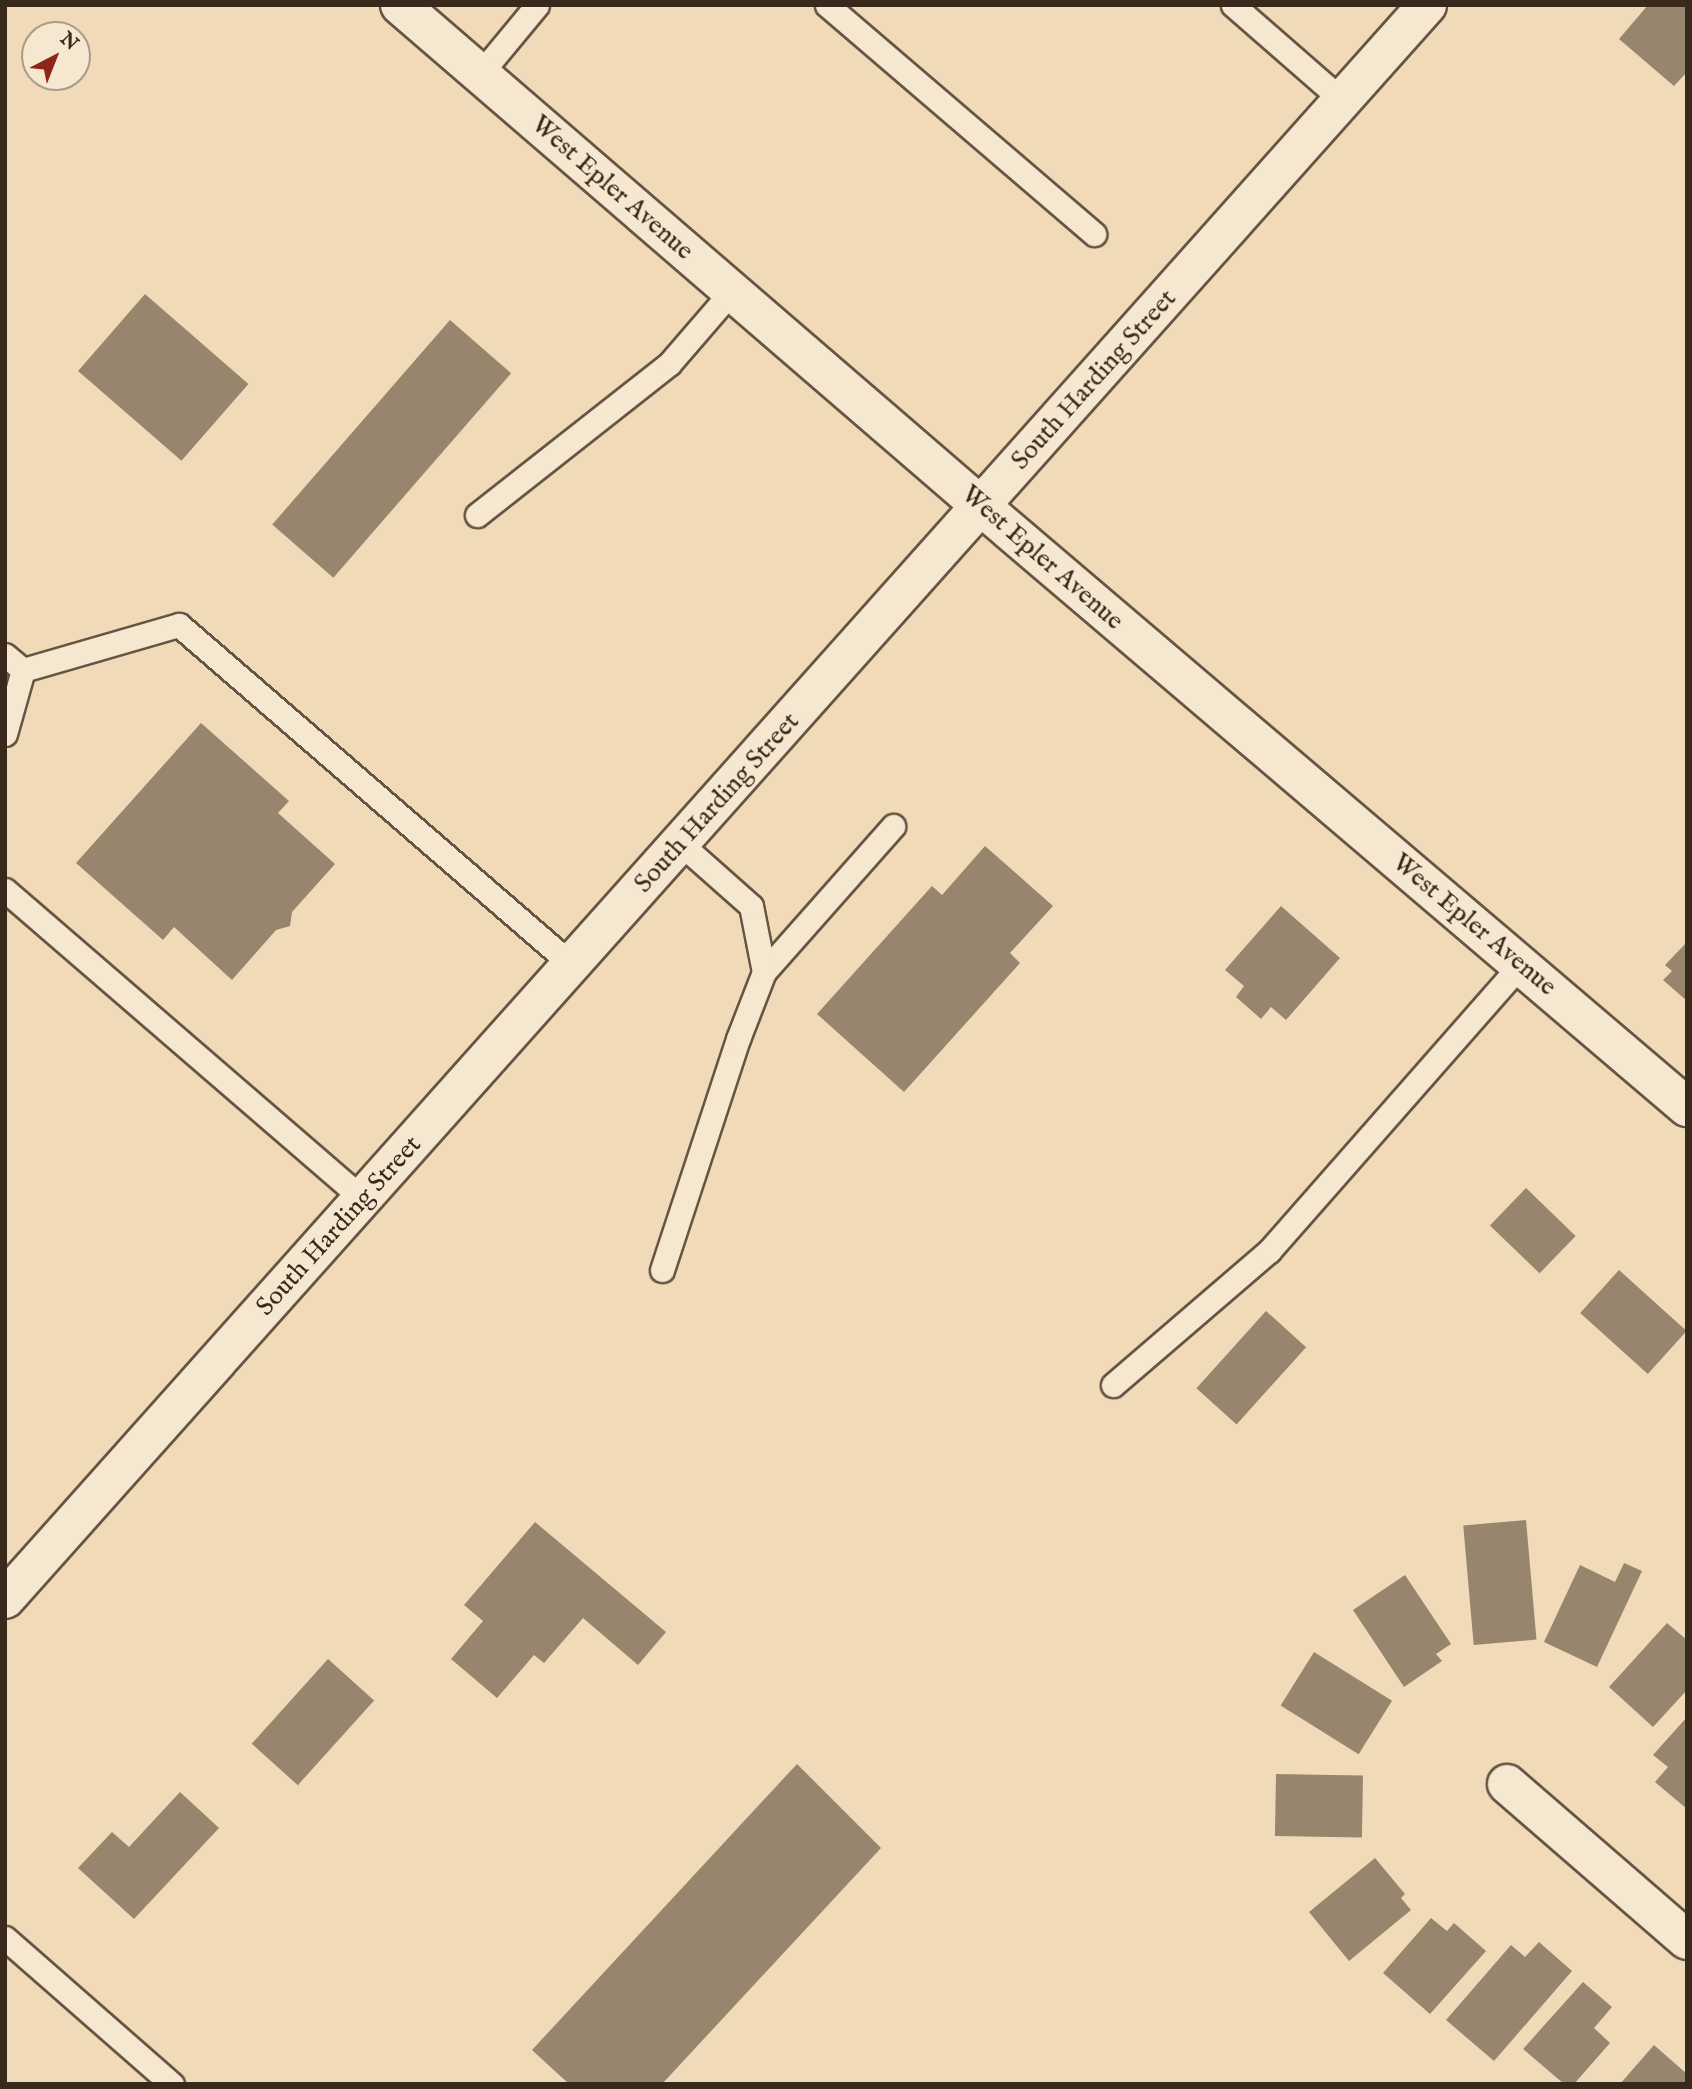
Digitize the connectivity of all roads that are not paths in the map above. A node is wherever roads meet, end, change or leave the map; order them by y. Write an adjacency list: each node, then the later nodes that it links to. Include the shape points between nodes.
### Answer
1 (400, 5): 6 (street, West Epler Avenue)
2 (537, 5): 6 (lane)
3 (827, 5): 8 (lane)
4 (1233, 5): 7 (lane)
5 (1427, 5): 7 (street, South Harding Street)
6 (480, 74): 9 (street, West Epler Avenue)
7 (1342, 100): 10 (street, South Harding Street)
8 (1094, 234)
9 (732, 291): 10 (street, West Epler Avenue); 11 (lane, via 669,364)
10 (982, 507): 15 (street, South Harding Street); 18 (street, West Epler Avenue)
11 (477, 515)
12 (14, 662): 13 (lane); 17 (lane, via 179,625)
13 (5, 734)
14 (893, 826): 19 (lane)
15 (681, 844): 17 (street, South Harding Street); 19 (lane, via 751,906)
16 (5, 890): 21 (lane)
17 (572, 965): 21 (street, South Harding Street)
18 (1520, 965): 20 (street, West Epler Avenue); 23 (lane, via 1269,1251)
19 (764, 972): 22 (lane)
20 (1687, 1107)
21 (362, 1199): 24 (street, South Harding Street)
22 (662, 1270)
23 (1113, 1385)
24 (5, 1599)
25 (1507, 1784): 27 (street)
26 (5, 1938): 28 (lane)
27 (1687, 1940)
28 (172, 2084)

